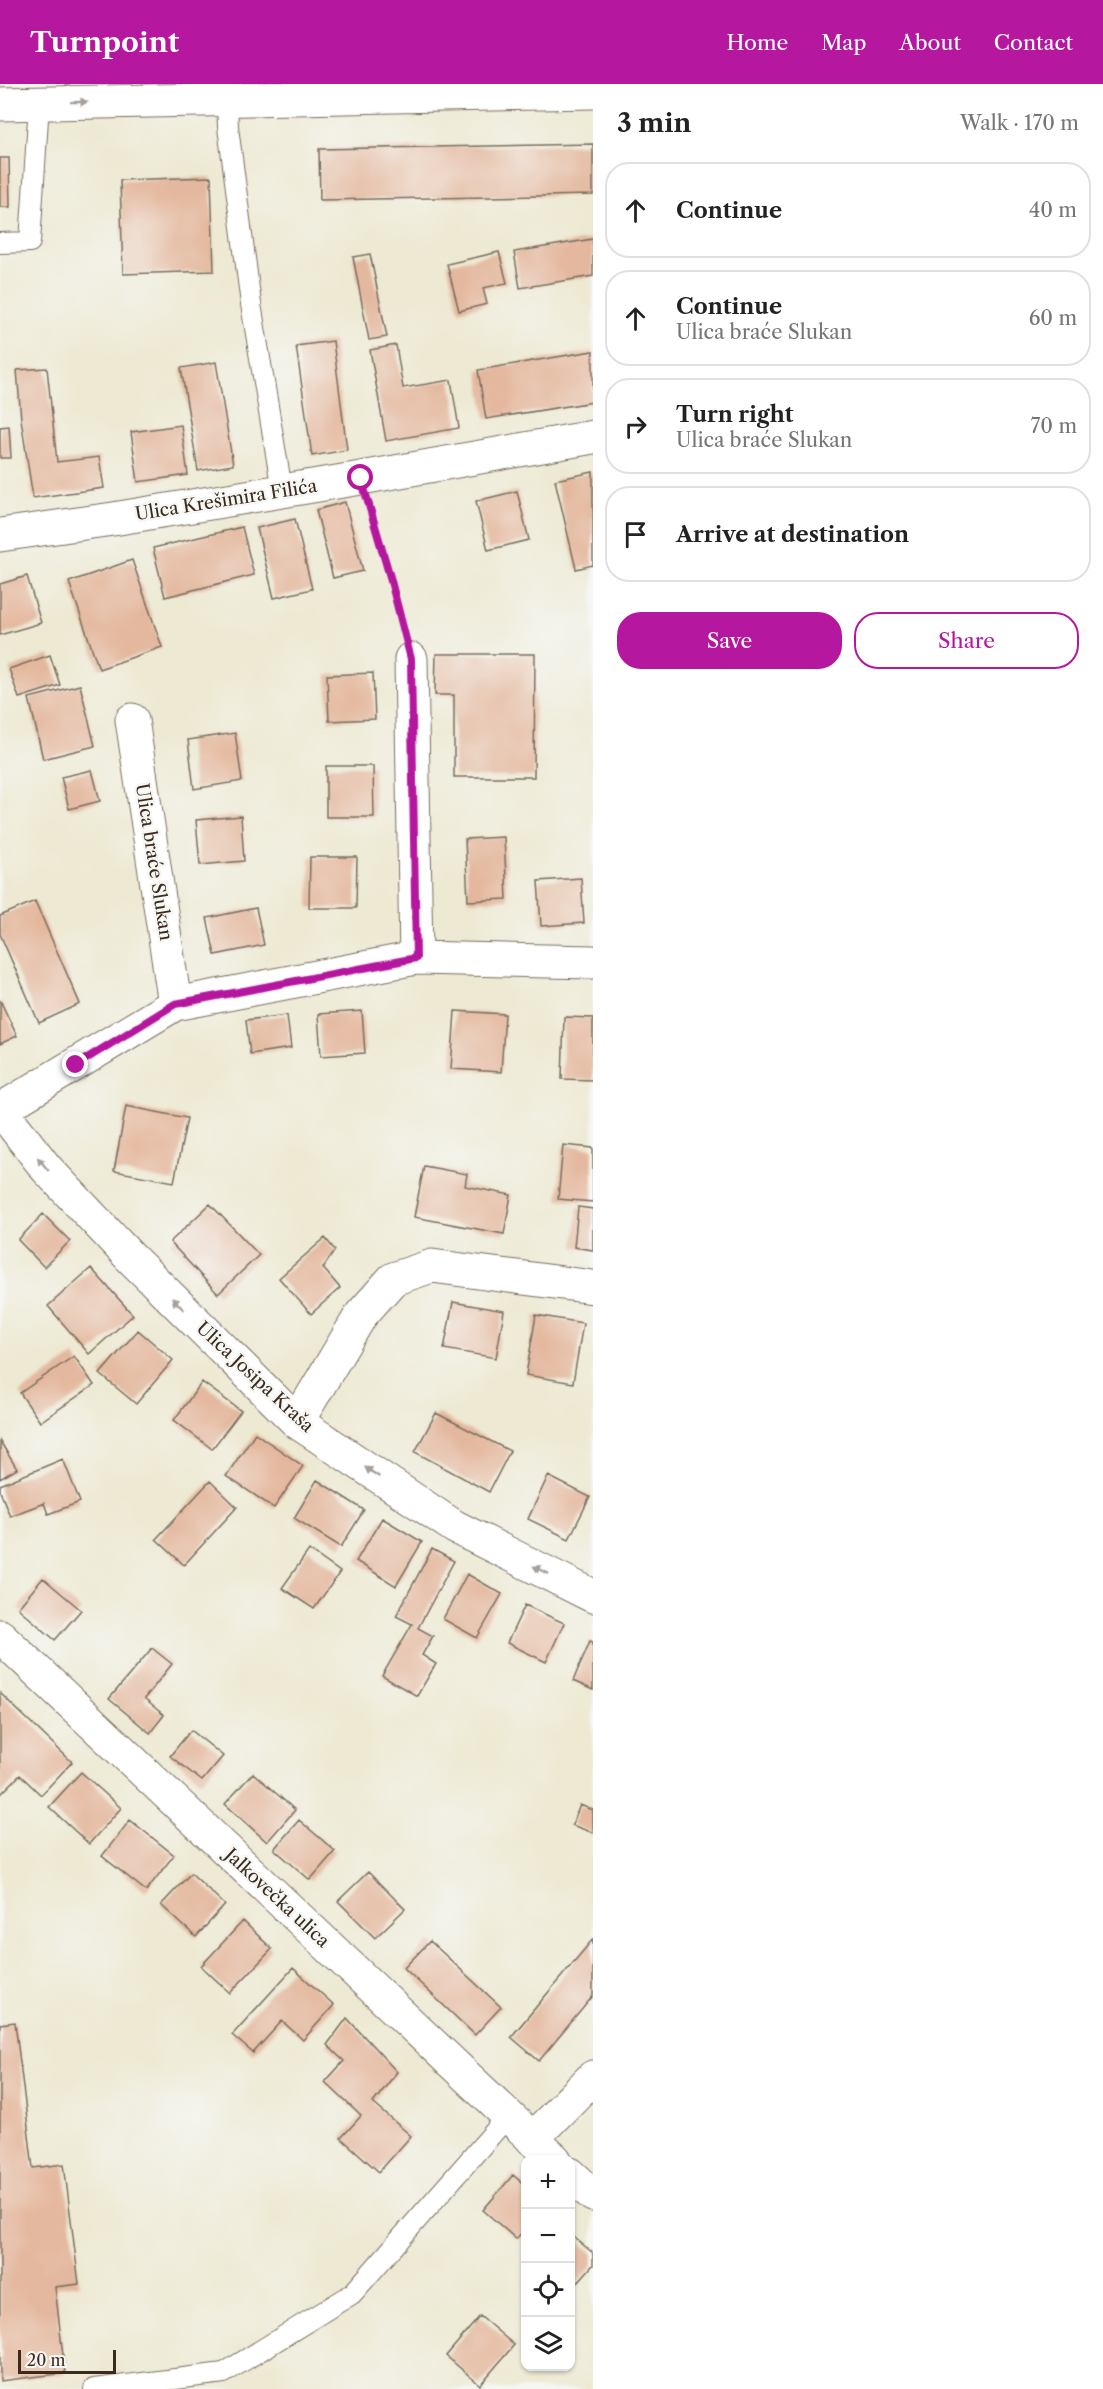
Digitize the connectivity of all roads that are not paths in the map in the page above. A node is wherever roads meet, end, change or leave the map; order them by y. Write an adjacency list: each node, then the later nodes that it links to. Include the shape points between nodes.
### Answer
1 (593, 92): 2 (street)
2 (227, 99): 3 (street, one-way to 2); 7 (lane, via 251,304)
3 (39, 103): 4 (street); 5 (lane, via 30,242)
4 (0, 104)
5 (0, 243)
6 (593, 437): 7 (street, Ulica Krešimira Filića)
7 (282, 490): 8 (street, Ulica Krešimira Filića)
8 (0, 535)
9 (411, 659): 11 (street)
10 (132, 720): 13 (street, Ulica braće Slukan)
11 (416, 958): 12 (street); 13 (street)
12 (593, 962)
13 (175, 1004): 14 (street)
14 (1, 1110): 16 (street, Ulica Josipa Kraša, one-way to 14, via 129,1256 54,1176)
15 (593, 1287): 16 (street, via 432,1266 393,1280 361,1315)
16 (297, 1422): 17 (street, Ulica Josipa Kraša, one-way to 16, via 455,1527)
17 (593, 1596)
18 (0, 1636): 20 (street, Jalkovečka ulica)
19 (593, 2077): 21 (street)
20 (508, 2116): 21 (street, Jalkovečka ulica); 24 (lane, via 352,2294 224,2373)
21 (543, 2149)
22 (575, 2179): 23 (street)
23 (593, 2195)
24 (94, 2389)

